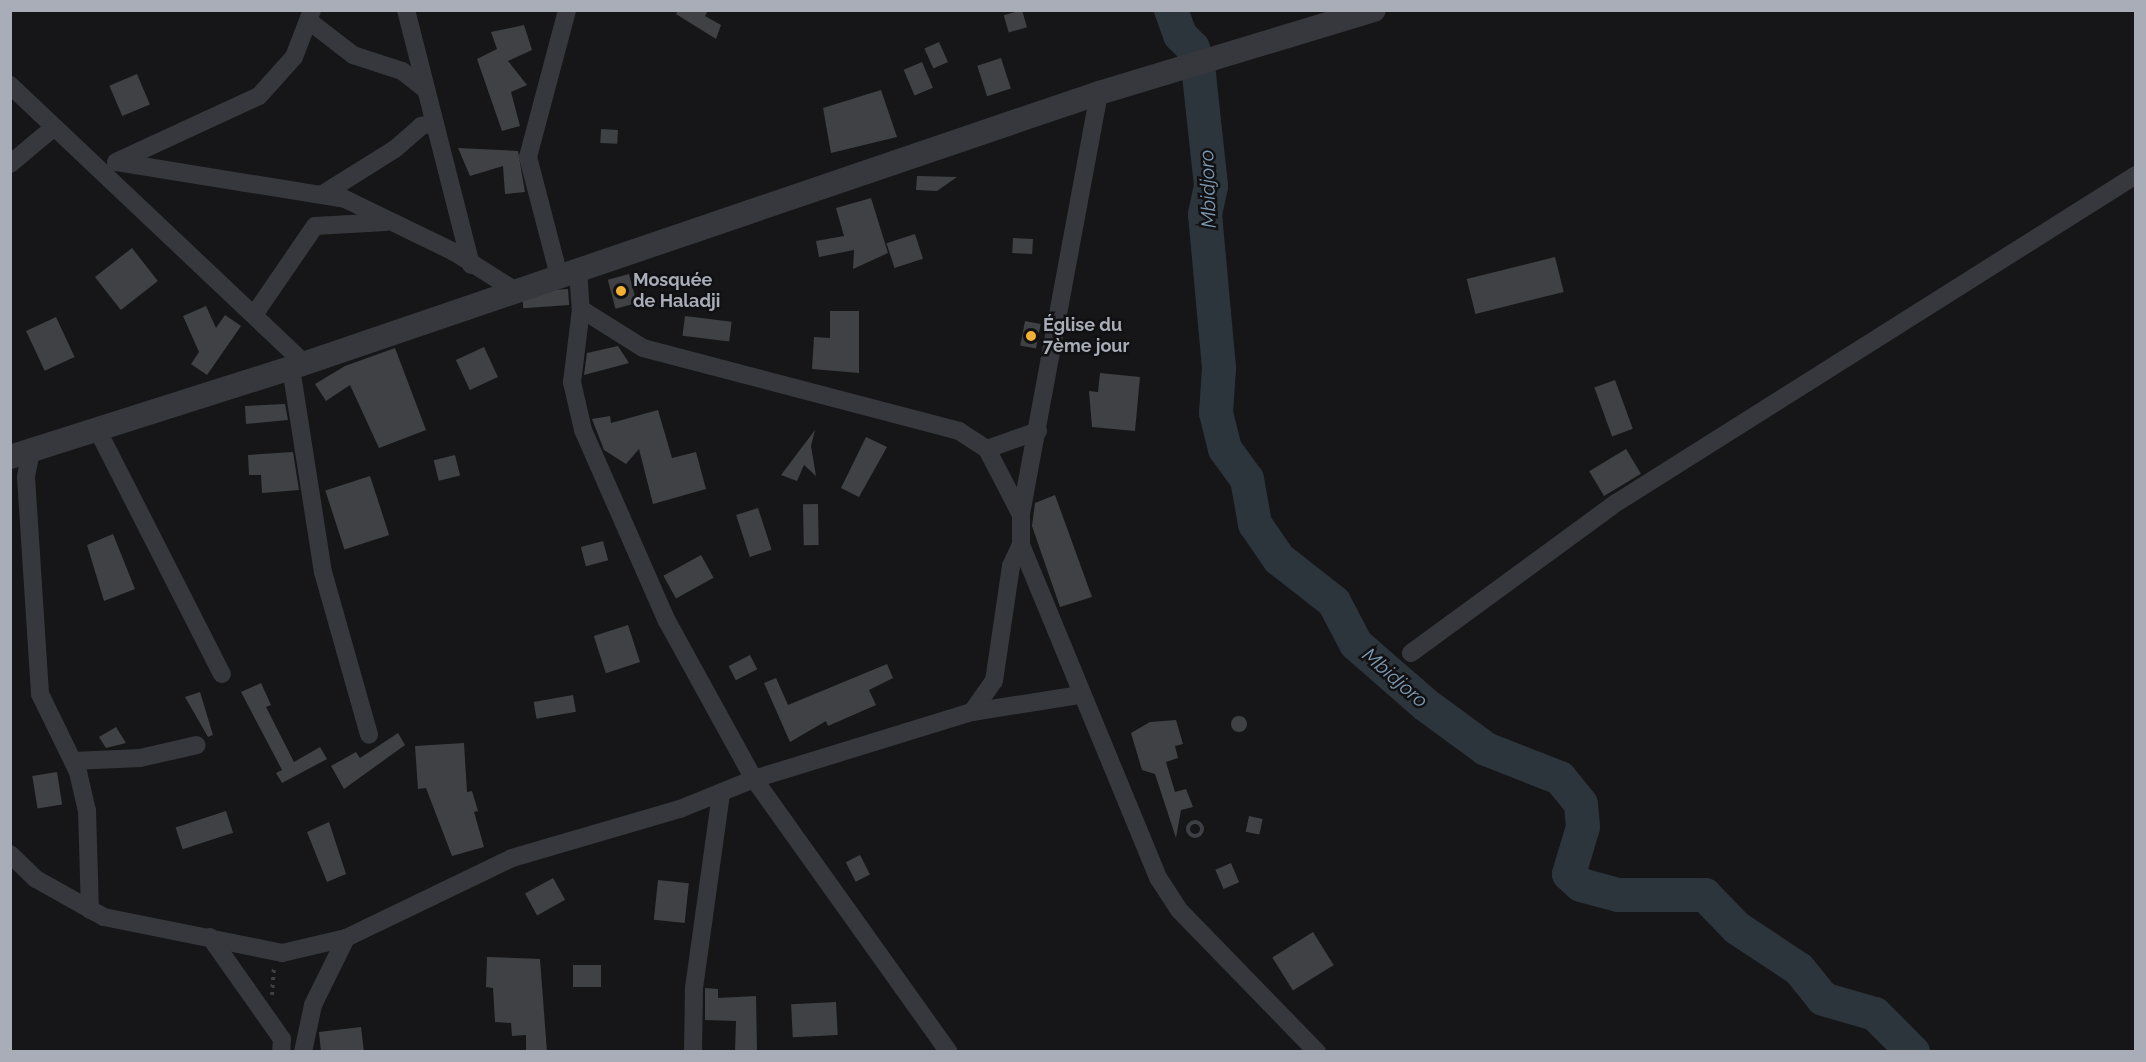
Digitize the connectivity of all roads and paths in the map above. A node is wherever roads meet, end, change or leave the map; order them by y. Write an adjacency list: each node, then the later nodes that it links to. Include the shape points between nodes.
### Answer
1 (406, 10): 6 (street)
2 (567, 10): 16 (street, via 528,157)
3 (1374, 10): 7 (street)
4 (310, 16): 6 (street, via 353,55 402,71); 11 (street, via 285,71 259,96)
5 (10, 85): 9 (street)
6 (426, 90): 8 (street)
7 (1099, 93): 16 (street); 22 (street)
8 (435, 123): 13 (street, via 421,126 395,149); 15 (street)
9 (53, 128): 10 (street); 11 (street)
10 (10, 164)
11 (109, 165): 13 (street); 19 (street)
12 (2136, 176): 27 (street, via 1616,503)
13 (323, 194): 14 (street)
14 (403, 225): 15 (street); 19 (street, via 366,220 315,226)
15 (471, 265): 17 (street)
16 (569, 273): 17 (street); 18 (street)
17 (514, 290): 20 (street)
18 (581, 309): 23 (street, via 643,348 852,407 928,422 959,432); 34 (street, via 572,382 583,430 667,621)
19 (254, 315): 20 (street)
20 (298, 365): 21 (street); 31 (street, via 323,572)
21 (97, 429): 24 (street); 28 (street)
22 (1038, 431): 23 (street); 25 (street)
23 (987, 450): 25 (street)
24 (21, 454): 33 (street, via 26,477 40,694)
25 (1021, 515): 26 (street)
26 (1021, 545): 29 (street); 30 (street, via 1011,566 994,681)
27 (1411, 654)
28 (222, 674)
29 (1079, 695): 30 (street); 46 (street, via 1159,879 1179,910)
30 (972, 712): 34 (street)
31 (369, 735)
32 (197, 745): 33 (street, via 140,758)
33 (73, 761): 37 (street, via 90,823)
34 (754, 778): 35 (street); 45 (street)
35 (721, 793): 39 (street, via 512,858); 44 (street, via 692,1007)
36 (10, 854): 37 (street, via 36,879)
37 (90, 910): 38 (street, via 155,930)
38 (210, 937): 40 (street); 41 (street)
39 (346, 938): 40 (street); 43 (street, via 313,1005)
40 (270, 954): 41 (path)
41 (272, 1025): 42 (street, via 282,1039)
42 (281, 1052)
43 (303, 1052)
44 (693, 1052)
45 (950, 1052)
46 (1317, 1052)

